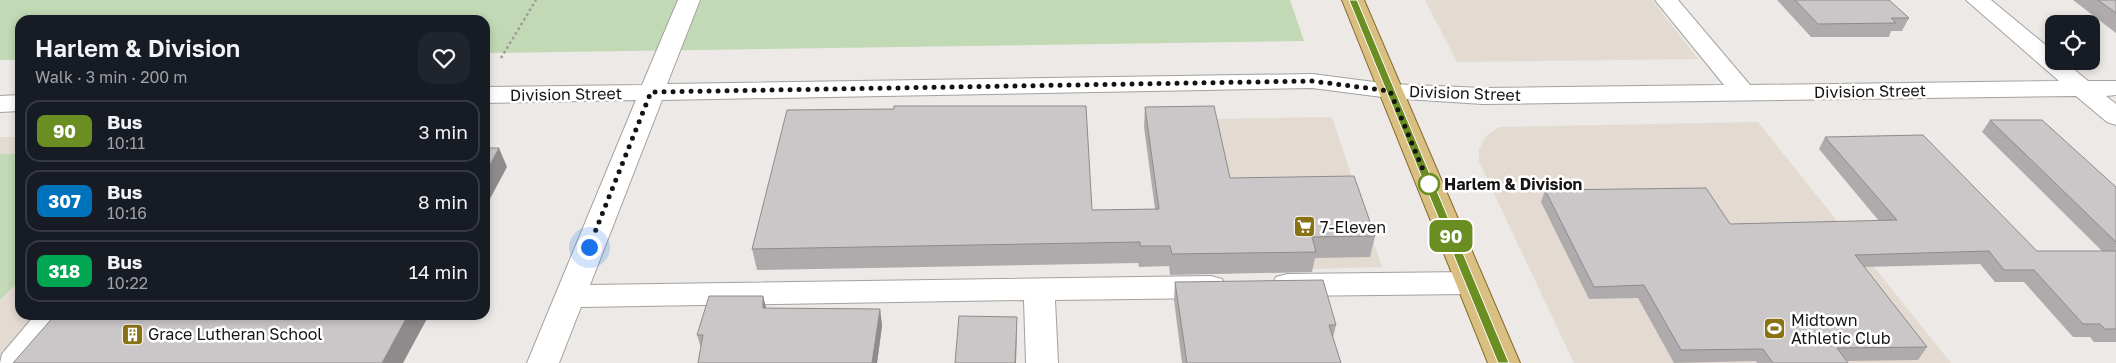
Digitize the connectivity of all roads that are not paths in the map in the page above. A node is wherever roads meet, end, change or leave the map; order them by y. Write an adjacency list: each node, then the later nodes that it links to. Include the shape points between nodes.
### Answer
1 (689, 0): 8 (street)
2 (1353, 0): 7 (main road)
3 (1666, 0): 9 (street)
4 (1977, 0): 5 (street)
5 (2082, 88): 6 (street, Division Street); 9 (street, Division Street); 13 (street)
6 (2116, 88)
7 (1390, 91): 8 (street, Division Street, via 1312,81); 9 (street, Division Street, via 1483,96); 14 (main road)
8 (651, 92): 10 (street, Division Street); 16 (street)
9 (1742, 92)
10 (490, 95)
11 (15, 103): 12 (street)
12 (0, 104)
13 (2116, 117)
14 (1470, 283): 15 (street); 21 (main road)
15 (1039, 289): 16 (street); 20 (street)
16 (570, 296): 19 (street)
17 (49, 320): 18 (street)
18 (14, 363)
19 (543, 363)
20 (1042, 363)
21 (1504, 363)

